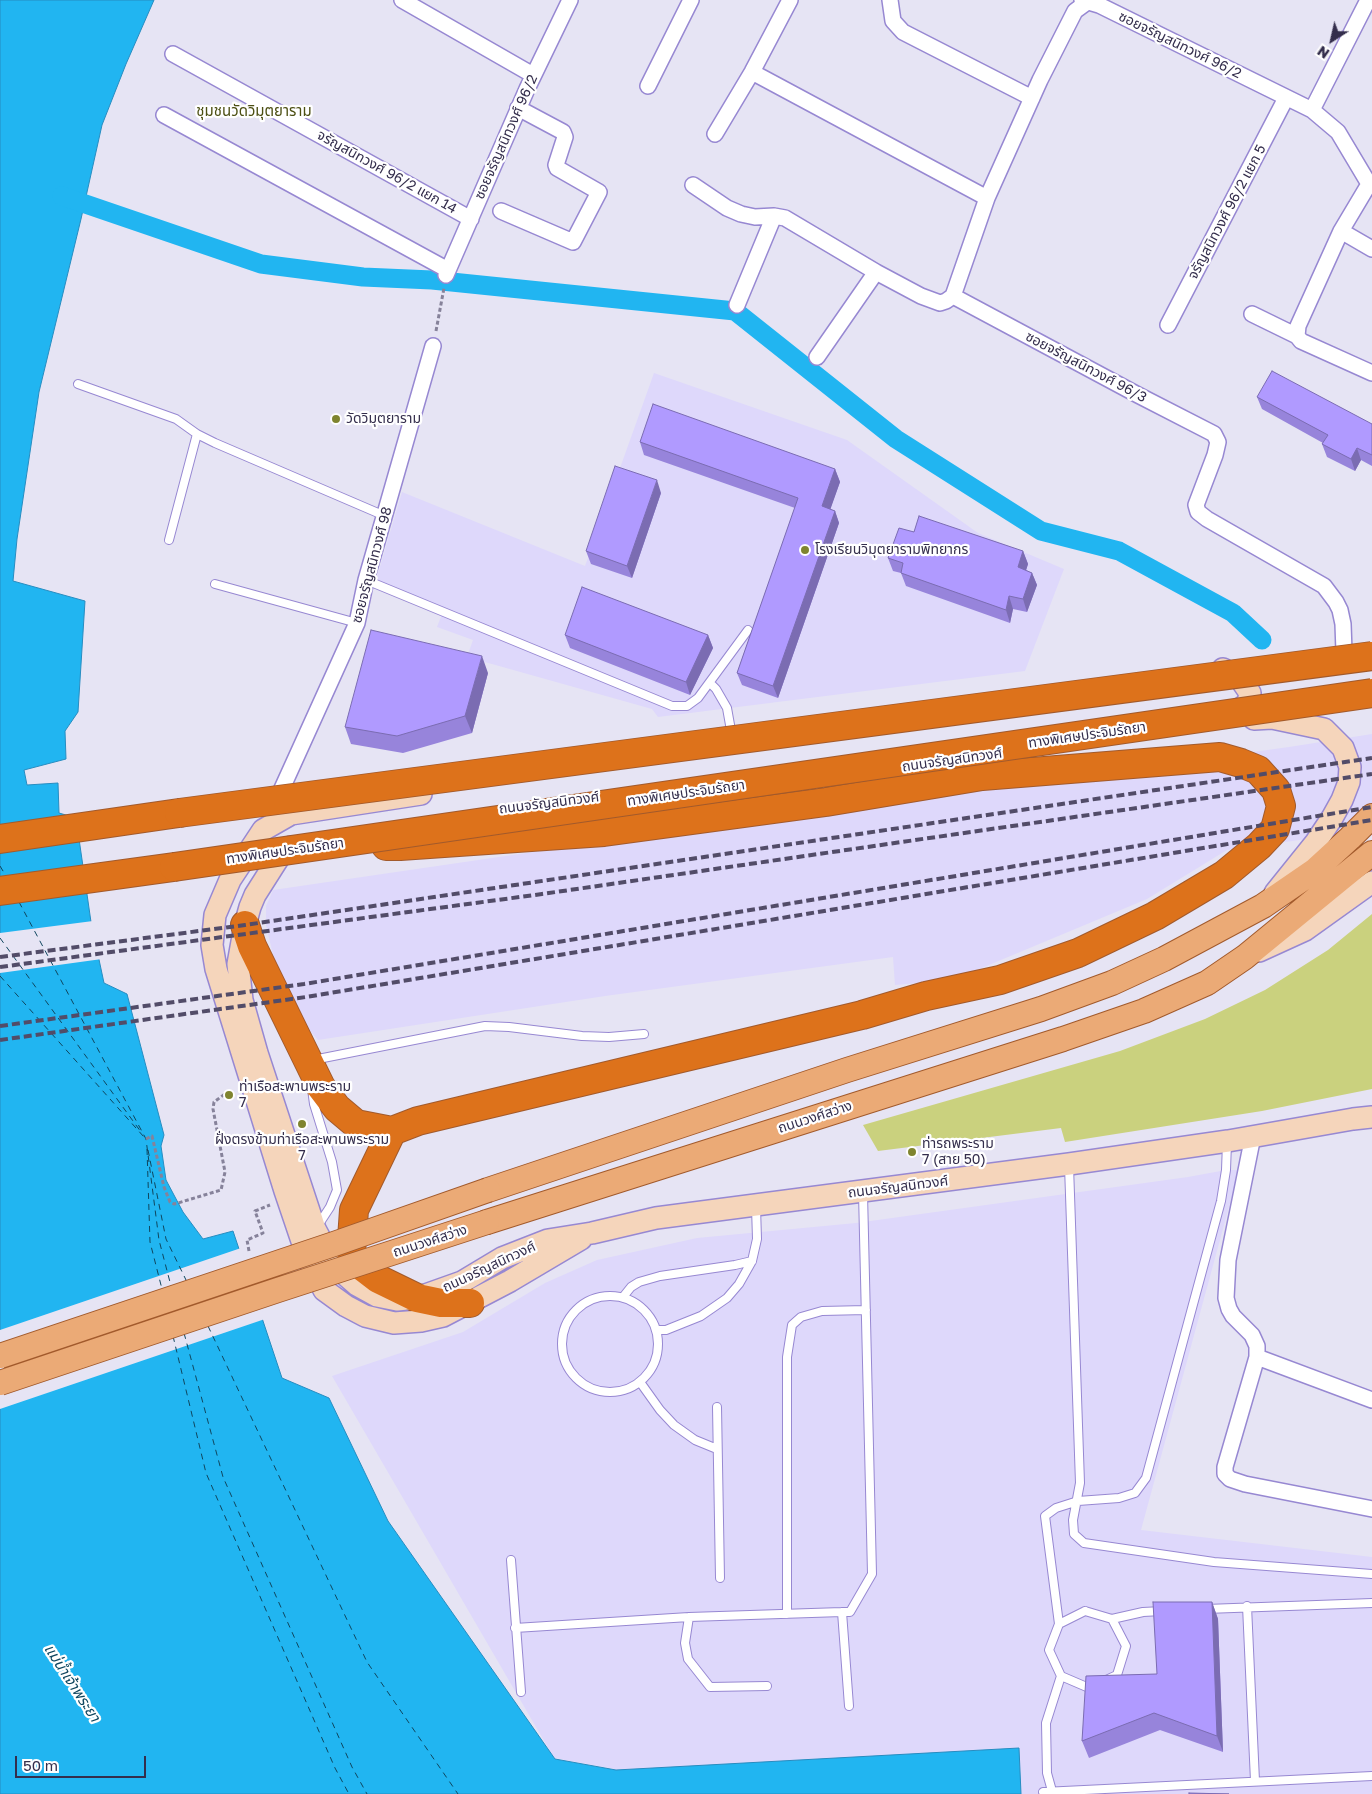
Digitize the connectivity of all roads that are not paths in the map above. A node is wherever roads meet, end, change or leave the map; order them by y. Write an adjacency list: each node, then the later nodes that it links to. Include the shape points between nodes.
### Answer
1 (402, 0): 10 (street)
2 (570, 0): 10 (street, ซอยจรัญสนิทวงศ์ 96/2)
3 (691, 0): 11 (street)
4 (790, 0): 9 (street)
5 (890, 0): 12 (street, via 893,21 903,32)
6 (1368, 0): 15 (street)
7 (1084, 1): 12 (street, ซอยจรัญสนิทวงศ์ 96/2, via 1075,10); 13 (street, ซอยจรัญสนิทวงศ์ 96/2, via 1099,5)
8 (173, 54): 23 (street, จรัญสนิทวงศ์ 96/2 แยก 14)
9 (752, 72): 17 (street); 20 (street)
10 (533, 75): 14 (street, ซอยจรัญสนิทวงศ์ 96/2)
11 (648, 86)
12 (1032, 98): 20 (street, ซอยจรัญสนิทวงศ์ 96/2)
13 (1286, 98): 15 (street, ซอยจรัญสนิทวงศ์ 96/2); 30 (street, จรัญสนิทวงศ์ 96/2 แยก 5)
14 (518, 108): 21 (street, via 563,132 565,137 557,168 599,192 574,242); 23 (street, ซอยจรัญสนิทวงศ์ 96/2)
15 (1312, 110): 18 (street, ซอยจรัญสนิทวงศ์ 96/2, via 1338,132)
16 (164, 115): 23 (street, ซอยจรัญสนิทวงศ์ 96/2, via 447,273)
17 (715, 134)
18 (1370, 185): 24 (street)
19 (693, 186): 22 (street, via 741,214)
20 (987, 198): 27 (street, ซอยจรัญสนิทวงศ์ 96/2)
21 (501, 211)
22 (774, 216): 26 (street, via 786,218); 28 (street)
23 (471, 218)
24 (1341, 231): 25 (street); 31 (street, via 1298,326)
25 (1372, 249)
26 (876, 272): 27 (street, via 940,303); 33 (street)
27 (953, 296): 44 (street, ซอยจรัญสนิทวงศ์ 96/3, via 1214,434 1218,442 1196,504 1198,512 1324,586 1340,610)
28 (737, 305)
29 (1252, 314): 31 (street)
30 (1168, 326)
31 (1297, 336): 34 (street, via 1301,341)
32 (433, 346): 37 (street, ซอยจรัญสนิทวงศ์ 98)
33 (816, 357)
34 (1372, 373)
35 (78, 384): 36 (lane, via 176,419)
36 (197, 434): 37 (lane); 38 (lane)
37 (385, 516): 39 (street, ซอยจรัญสนิทวงศ์ 98)
38 (169, 540)
39 (366, 580): 41 (street, ซอยจรัญสนิทวงศ์ 98); 47 (lane, via 672,706 687,706)
40 (215, 584): 41 (lane)
41 (357, 623): 52 (street, ซอยจรัญสนิทวงศ์ 98)
42 (748, 630): 47 (lane)
43 (1372, 648): 44 (main road, ถนนจรัญสนิทวงศ์)
44 (1344, 652): 46 (main road, ถนนจรัญสนิทวงศ์)
45 (1372, 656): 53 (highway, bridge, via 189,811)
46 (1223, 669): 49 (main road, via 1241,680 1250,693 1248,702 1239,710); 50 (main road, ถนนจรัญสนิทวงศ์, via 843,719)
47 (710, 683): 50 (lane, via 727,708)
48 (1372, 693): 54 (highway, ทางพิเศษประจิมรัถยา, bridge)
49 (1205, 724): 58 (main road, ถนนจรัญสนิทวงศ์, via 1272,718 1324,730 1343,748 1350,766 1349,782 1332,818); 59 (main road, ถนนจรัญสนิทวงศ์, via 854,774 727,782 342,830 302,841 281,854 255,895)
50 (734, 745): 52 (main road, ถนนจรัญสนิทวงศ์, via 567,768 292,814)
51 (1372, 816): 58 (main road, ถนนจรัญสนิทวงศ์, via 1314,871)
52 (263, 830): 76 (main road, ถนนจรัญสนิทวงศ์, via 230,880 215,915 212,945 216,969 253,1089 313,1269 324,1290 346,1306 365,1316 394,1324 443,1316)
53 (0, 839)
54 (341, 842): 57 (highway, ทางพิเศษประจิมรัถยา, bridge); 65 (highway, bridge, via 400,846 604,832 826,802 982,776 1220,757 1258,770 1276,790 1281,806 1275,829 1224,875 1155,916 1078,953 1000,980 418,1121)
55 (1372, 853): 60 (main road)
56 (1372, 882): 60 (main road, via 1306,930)
57 (0, 891)
58 (1263, 906): 63 (main road, ถนนจรัญสนิทวงศ์, via 1112,983 1042,1009)
59 (245, 925): 62 (highway); 71 (main road, ถนนจรัญสนิทวงศ์, via 238,964 242,1000)
60 (1245, 958): 82 (main road, ถนนวงศ์สว่าง, bridge, via 1207,983 1144,1011 1063,1039 487,1222)
61 (644, 1034): 62 (lane, via 582,1036 485,1026)
62 (308, 1061): 65 (highway, via 337,1108 356,1124); 71 (lane, via 314,1104 337,1190)
63 (847, 1070): 79 (main road, ถนนวงศ์สว่าง, bridge)
64 (1366, 1116): 66 (main road, ถนนจรัญสนิทวงศ์)
65 (392, 1131): 75 (highway, via 354,1210 351,1253 378,1279)
66 (1254, 1136): 67 (main road, ถนนจรัญสนิทวงศ์); 80 (street, via 1228,1260 1226,1298 1233,1316 1252,1335)
67 (1228, 1141): 68 (main road, ถนนจรัญสนิทวงศ์); 86 (lane, via 1221,1201 1146,1478 1135,1493 1120,1498)
68 (1069, 1164): 69 (main road, ถนนจรัญสนิทวงศ์); 86 (lane)
69 (863, 1191): 70 (main road, ถนนจรัญสนิทวงศ์); 77 (lane)
70 (756, 1205): 72 (main road, ถนนจรัญสนิทวงศ์, via 656,1218); 73 (lane, via 757,1239)
71 (315, 1229): 75 (main road, ถนนจรัญสนิทวงศ์, via 334,1265 357,1285 377,1296 397,1300)
72 (592, 1233): 75 (main road, ถนนจรัญสนิทวงศ์, via 548,1240 502,1258 462,1282); 76 (main road, ถนนจรัญสนิทวงศ์)
73 (752, 1261): 74 (lane, via 660,1276 639,1282); 78 (lane, via 739,1284 713,1309 666,1330)
74 (623, 1297): 78 (lane, via 644,1310); 81 (lane, via 598,1297 577,1308 564,1329 563,1354 575,1377 593,1389 614,1392)
75 (417, 1298): 76 (highway, via 441,1303)
76 (470, 1303)
77 (866, 1310): 95 (lane, via 872,1574 850,1612); 96 (lane, via 822,1311 801,1317 792,1325 787,1357)
78 (657, 1330): 81 (lane, via 656,1359)
79 (0, 1356)
80 (1257, 1357): 83 (street); 87 (street, via 1225,1474 1245,1484)
81 (640, 1382): 85 (lane, via 674,1425 695,1440)
82 (0, 1383)
83 (1372, 1400)
84 (717, 1407): 85 (lane)
85 (717, 1449): 90 (lane)
86 (1078, 1501): 89 (lane, via 1073,1520 1074,1534 1084,1543 1214,1562); 99 (lane, via 1056,1508 1045,1516)
87 (1372, 1509)
88 (511, 1560): 100 (lane)
89 (1372, 1574)
90 (720, 1578)
91 (1372, 1604): 92 (lane)
92 (1247, 1606): 93 (lane); 106 (lane)
93 (1200, 1609)
94 (1172, 1611): 98 (lane, via 1143,1612)
95 (842, 1612): 96 (lane); 104 (lane)
96 (787, 1614): 97 (lane)
97 (690, 1617): 100 (lane); 102 (lane, via 685,1643 688,1658 710,1687)
98 (1112, 1619): 99 (lane, via 1085,1611); 101 (lane, via 1126,1646 1117,1675 1089,1688)
99 (1059, 1624): 101 (lane, via 1050,1650)
100 (514, 1628): 103 (lane)
101 (1061, 1676): 107 (lane, via 1046,1724 1047,1773)
102 (767, 1686)
103 (521, 1692)
104 (849, 1706)
105 (1372, 1776): 106 (lane)
106 (1255, 1781): 107 (lane)
107 (1052, 1791): 108 (lane)
108 (1044, 1794)

